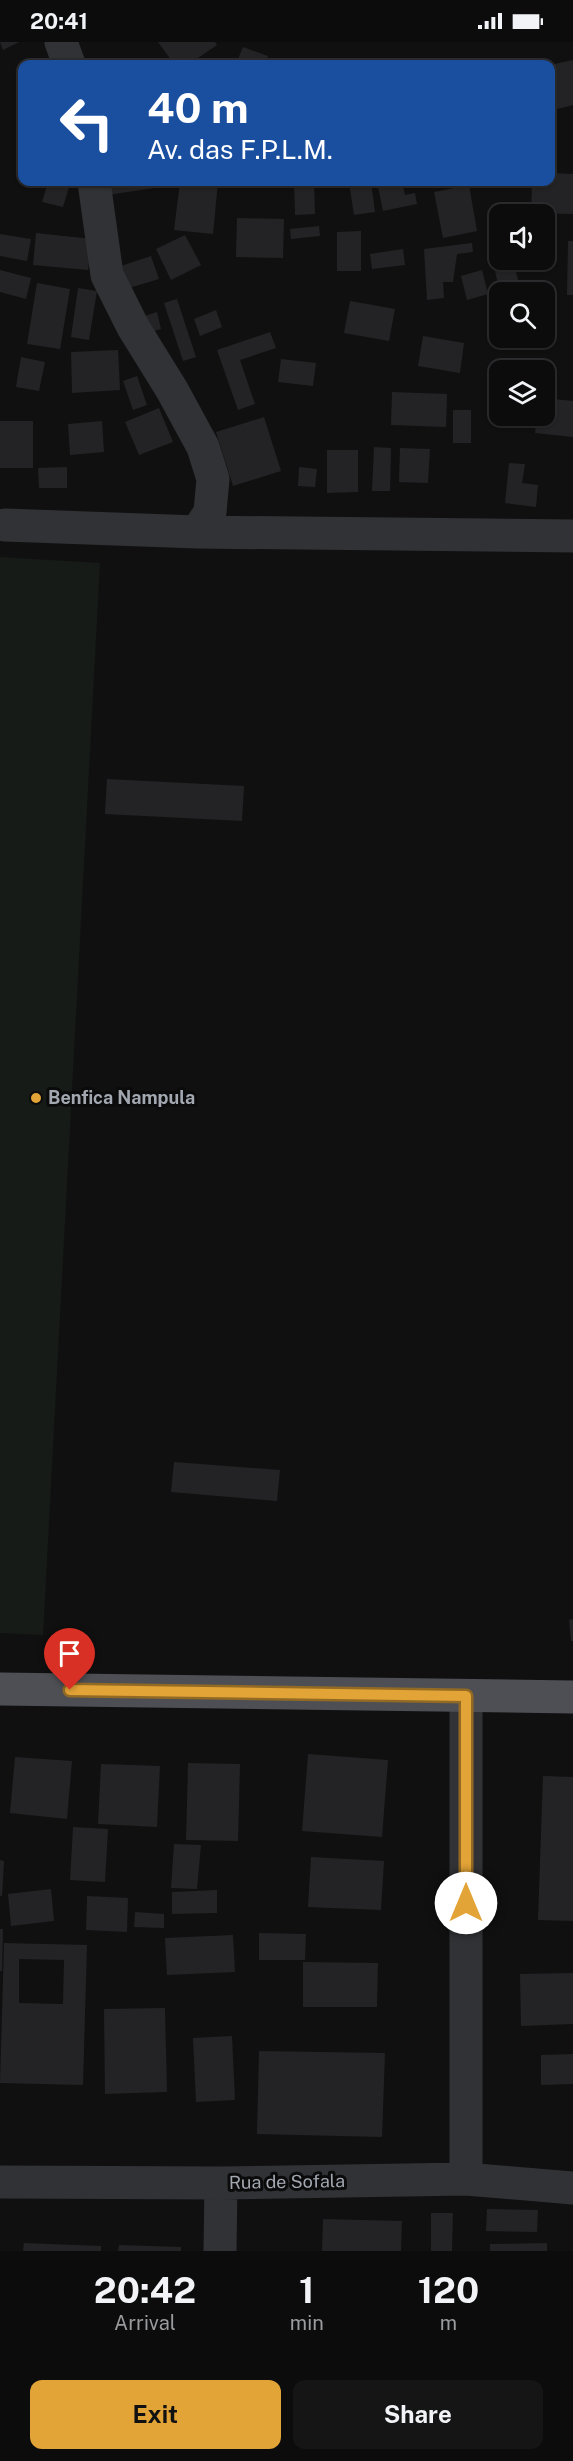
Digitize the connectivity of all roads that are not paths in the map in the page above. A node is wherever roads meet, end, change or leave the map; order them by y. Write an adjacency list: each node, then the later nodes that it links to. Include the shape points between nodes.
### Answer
1 (61, 42): 2 (street)
2 (68, 60)
3 (95, 186): 5 (street, via 107,275 203,447 213,478 210,512)
4 (5, 525): 5 (street)
5 (197, 532): 6 (street)
6 (573, 536)
7 (0, 1689): 8 (main road)
8 (466, 1696): 9 (main road); 10 (street)
9 (573, 1697)
10 (466, 2179): 12 (street, Rua de Sofala); 13 (street, Rua de Sofala)
11 (0, 2182): 12 (street, Rua de Sofala)
12 (221, 2183): 14 (street)
13 (573, 2188)
14 (220, 2251)

